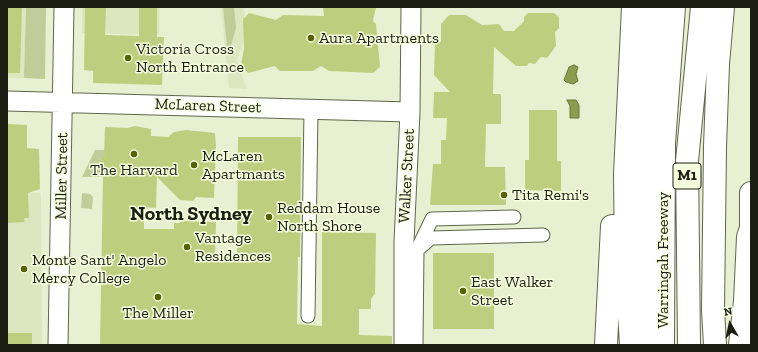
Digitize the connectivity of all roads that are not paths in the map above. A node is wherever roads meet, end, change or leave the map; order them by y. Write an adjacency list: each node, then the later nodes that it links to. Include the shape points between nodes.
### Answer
1 (64, 7): 10 (street, Miller Street)
2 (411, 7): 12 (street, Walker Street)
3 (653, 7): 24 (highway, Warringah Freeway, via 647,86)
4 (674, 7): 25 (highway, Warringah Freeway / M1, via 664,143)
5 (685, 7): 26 (highway, Warringah Freeway, via 674,195)
6 (702, 7): 27 (highway, Warringah Freeway / M1, via 687,161)
7 (723, 7): 28 (highway, via 715,147)
8 (632, 13): 22 (highway, via 618,119); 23 (highway, via 625,174 626,261)
9 (7, 101): 10 (street, McLaren Street)
10 (62, 102): 11 (street, McLaren Street); 19 (street, Miller Street)
11 (311, 109): 12 (street, McLaren Street); 18 (street)
12 (410, 112): 20 (street, Walker Street, via 404,242)
13 (751, 193): 15 (highway)
14 (514, 217): 17 (street, via 432,219)
15 (751, 228): 29 (highway, via 748,237)
16 (543, 235): 17 (street, via 431,238)
17 (417, 250): 21 (street)
18 (308, 316)
19 (58, 345)
20 (404, 345)
21 (416, 345)
22 (606, 345)
23 (631, 345)
24 (645, 345)
25 (663, 345)
26 (674, 345)
27 (689, 345)
28 (714, 345)
29 (740, 345)

